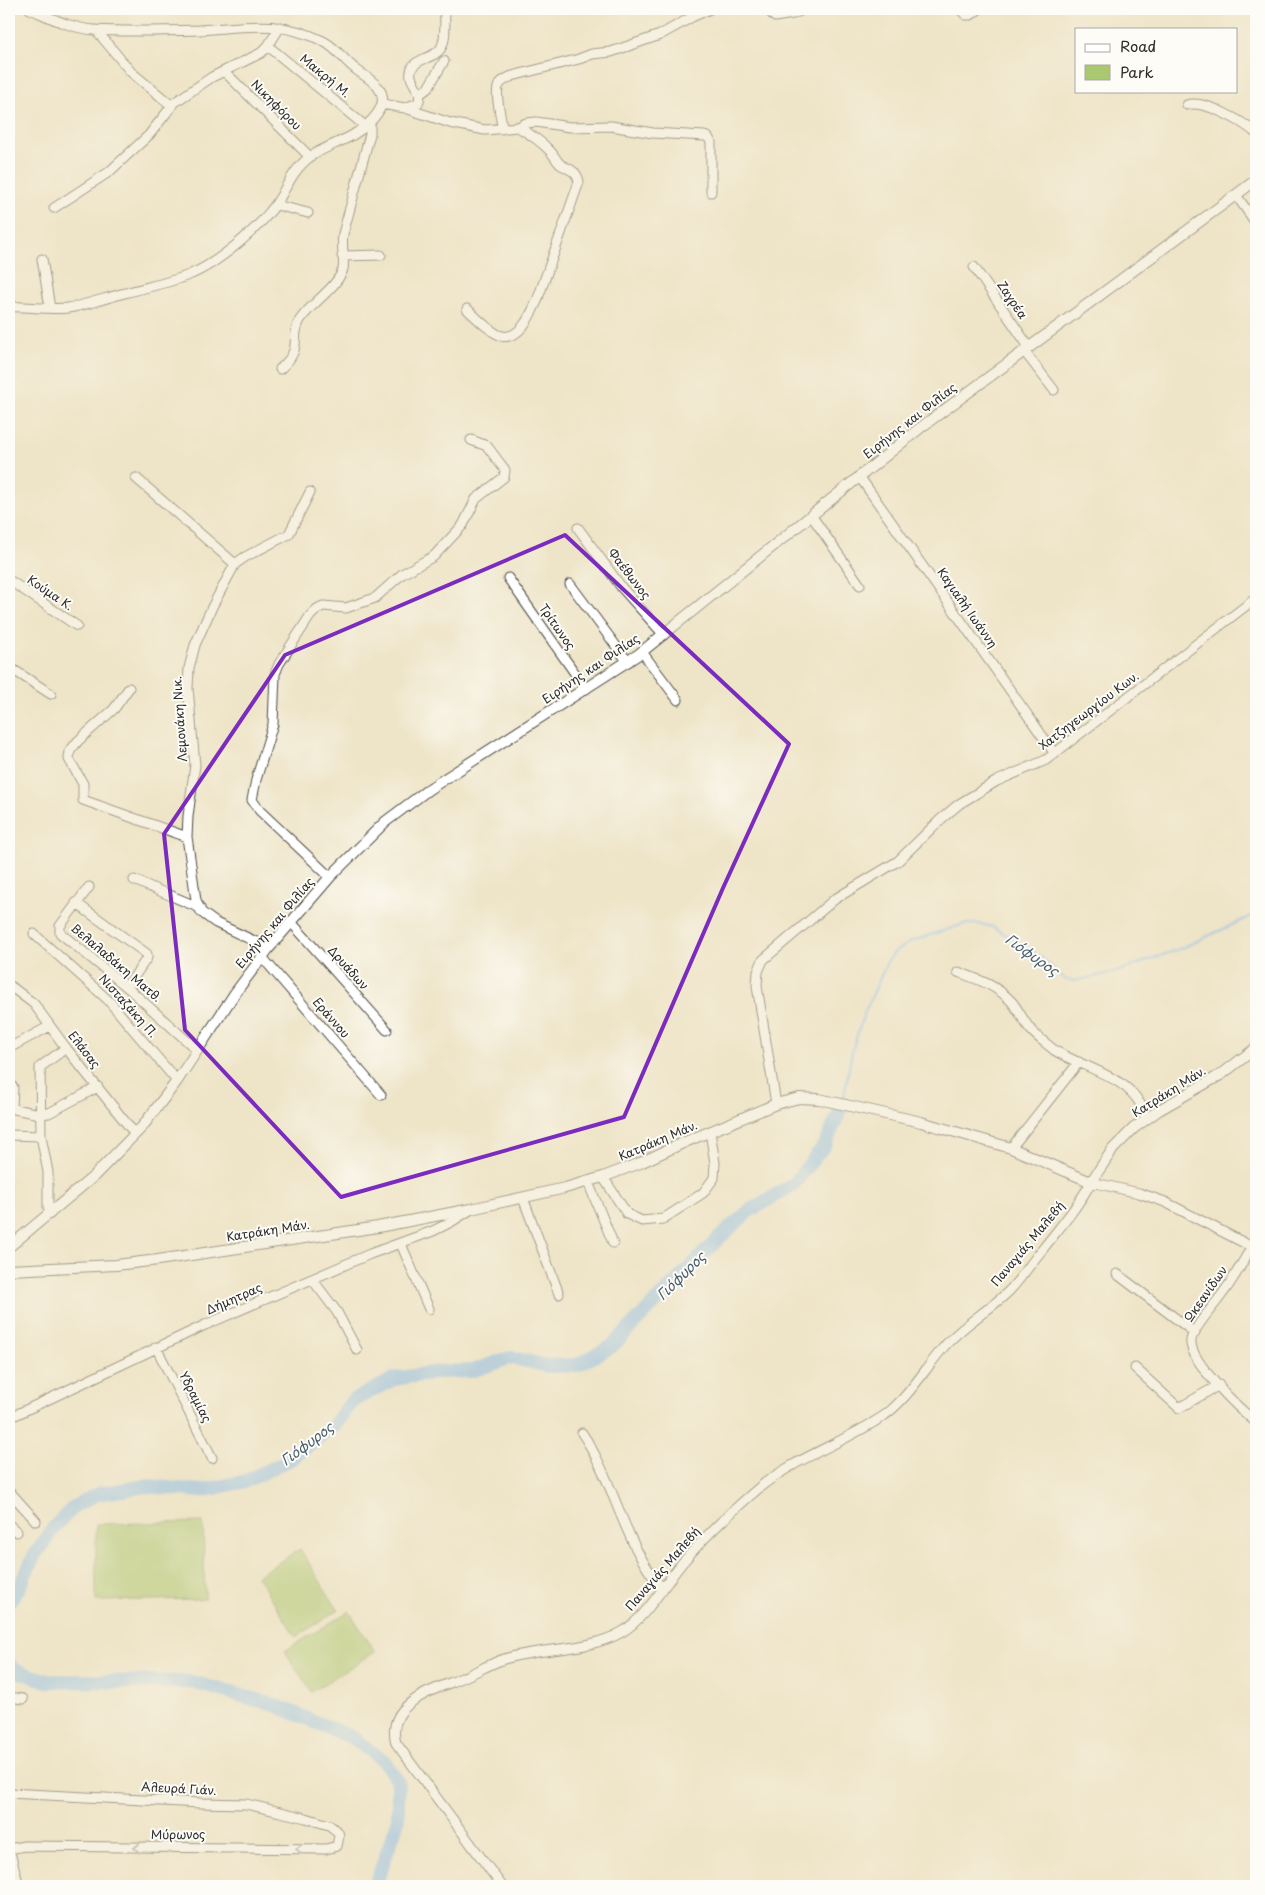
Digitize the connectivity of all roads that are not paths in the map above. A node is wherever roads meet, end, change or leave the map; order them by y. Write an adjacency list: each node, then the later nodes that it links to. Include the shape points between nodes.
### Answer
1 (30, 9): 9 (street, via 70,26)
2 (445, 9): 13 (street, via 441,49 411,68 410,74)
3 (710, 9): 20 (street, via 660,35 612,52 586,55 502,81 497,86 497,95)
4 (767, 9): 5 (street, via 775,17)
5 (805, 9)
6 (960, 9): 7 (street, via 966,15)
7 (979, 9)
8 (280, 27): 9 (street); 10 (street); 14 (street, via 318,39 333,48 376,84)
9 (96, 30): 15 (street, via 131,72)
10 (268, 46): 12 (street, via 256,57); 18 (street, Μακρή Μ.)
11 (444, 61): 13 (street, via 428,88)
12 (225, 72): 15 (street); 22 (street, Νικηφόρου)
13 (420, 94): 17 (street, via 418,103)
14 (382, 104): 17 (street); 18 (street)
15 (171, 106): 27 (street, via 149,134 109,172)
16 (1187, 106): 21 (street, via 1197,103 1242,123)
17 (405, 108): 20 (street, via 472,128)
18 (368, 124): 22 (street, via 349,138); 31 (street, via 370,134 344,229)
19 (518, 128): 20 (street); 24 (street, via 536,122 708,137 711,142); 36 (street, via 536,138 560,163 574,171 579,182 536,301 521,328 504,337)
20 (502, 129)
21 (1256, 133)
22 (310, 157): 26 (street, via 290,179)
23 (1256, 180): 25 (street, Ειρήνης και Φιλίας)
24 (711, 192)
25 (1236, 195): 29 (street); 37 (street, Ειρήνης και Φιλίας)
26 (276, 205): 28 (street); 35 (street, via 252,232 198,272 91,304)
27 (54, 208)
28 (308, 213)
29 (1256, 223)
30 (380, 255): 31 (street)
31 (342, 256): 38 (street, via 342,272 301,319 294,353)
32 (42, 259): 35 (street)
33 (974, 267): 37 (street, Ζαγρέα)
34 (9, 308): 35 (street)
35 (50, 308)
36 (467, 309)
37 (1027, 349): 39 (street, Ζαγρέα); 41 (street, Ειρήνης και Φιλίας)
38 (280, 369)
39 (1054, 390)
40 (471, 440): 63 (street, via 490,449 505,470 504,477 476,499 463,525 434,556 402,574 375,598 346,608 323,606 317,609 275,674 273,724 252,800)
41 (859, 476): 44 (street, Ειρήνης και Φιλίας); 61 (street, Καγιαλή Ιωάννη)
42 (136, 478): 46 (street)
43 (310, 492): 46 (street, Λεμονάκη Νικ., via 289,534 244,556)
44 (811, 515): 50 (street); 53 (street, Ειρήνης και Φιλίας)
45 (578, 528): 53 (street, Φαέθωνος, via 622,588)
46 (235, 564): 62 (street, Λεμονάκη Νικ., via 212,607 190,661 188,688 195,765)
47 (508, 578): 58 (street, Τρίτωνος)
48 (9, 580): 52 (street, Κούμα Κ.)
49 (570, 584): 55 (street)
50 (860, 585)
51 (1256, 598): 61 (street, Χατζηγεωργίου Κων.)
52 (77, 626)
53 (664, 635): 54 (street, Ειρήνης και Φιλίας)
54 (642, 652): 55 (street, Ειρήνης και Φιλίας); 60 (street)
55 (628, 662): 58 (street, Ειρήνης και Φιλίας)
56 (9, 667): 59 (street)
57 (129, 688): 62 (street, via 108,715 70,751 69,759 83,784 83,800)
58 (586, 689): 63 (street, Ειρήνης και Φιλίας, via 408,804)
59 (52, 694)
60 (678, 700)
61 (1055, 754): 86 (street, Χατζηγεωργίου Κων., via 996,781 968,798 898,861 835,898 763,960 757,986)
62 (187, 837): 67 (street, Λεμονάκη Νικ., via 194,894)
63 (330, 876): 68 (street, Ειρήνης και Φιλίας)
64 (134, 880): 67 (street)
65 (88, 887): 66 (street, Βελαλαδάκη Ματθ.)
66 (76, 904): 74 (street, Βελαλαδάκη Ματθ., via 60,926 60,933); 74 (street, via 146,954 147,958)
67 (200, 908): 70 (street, Λεμονάκη Νικ., via 221,927)
68 (291, 922): 70 (street, Ειρήνης και Φιλίας); 76 (street, Δρυάδων)
69 (34, 934): 82 (street, Νισταζάκη Π., via 108,1000)
70 (269, 948): 71 (street, Ειρήνης και Φιλίας)
71 (262, 957): 80 (street, Ειρήνης και Φιλίας); 85 (street, Εράννου)
72 (958, 972): 81 (street, via 989,984 1011,1001 1032,1031 1054,1050)
73 (9, 985): 75 (street, Ελάσας, via 34,1004)
74 (127, 987): 80 (street, Βελαλαδάκη Ματθ.)
75 (50, 1026): 77 (street); 78 (street, Ελάσας)
76 (386, 1030)
77 (11, 1044)
78 (66, 1048): 83 (street, Ελάσας); 87 (street, via 40,1067)
79 (1256, 1048): 88 (street, Κατράκη Μάν., via 1222,1074)
80 (197, 1050): 82 (street, Ειρήνης και Φιλίας)
81 (1079, 1062): 88 (street, via 1121,1083 1136,1097); 93 (street)
82 (177, 1081): 90 (street, Ειρήνης και Φιλίας)
83 (98, 1087): 87 (street, via 51,1112); 90 (street, Ελάσας)
84 (13, 1088): 87 (street, via 14,1110)
85 (381, 1095)
86 (776, 1104): 89 (street, Κατράκη Μάν.); 93 (street, Κατράκη Μάν., via 799,1098 819,1099 921,1122)
87 (40, 1114): 92 (street)
88 (1146, 1119): 96 (street, Κατράκη Μάν., via 1118,1143)
89 (710, 1132): 94 (street, Κατράκη Μάν.); 94 (street, via 714,1178 703,1193 663,1219 642,1221 627,1214)
90 (135, 1134): 99 (street, Ειρήνης και Φιλίας, via 93,1177)
91 (9, 1135): 92 (street)
92 (41, 1136): 99 (street, via 48,1172)
93 (1010, 1148): 96 (street, Κατράκη Μάν.)
94 (603, 1177): 95 (street, Κατράκη Μάν.)
95 (588, 1182): 97 (street, Κατράκη Μάν.); 101 (street)
96 (1091, 1182): 103 (street, via 1165,1202); 122 (street, Παναγιάς Μαλεβή, via 1009,1291 960,1329 905,1396 870,1425 761,1486 708,1535)
97 (523, 1198): 98 (street, Κατράκη Μάν.); 107 (street)
98 (470, 1209): 100 (street, Δήμητρας, via 451,1222); 104 (street, Κατράκη Μάν., via 378,1227 158,1260)
99 (50, 1214): 102 (street, Ειρήνης και Φιλίας)
100 (400, 1244): 106 (street, Δήμητρας); 108 (street)
101 (613, 1244)
102 (9, 1246)
103 (1254, 1248): 109 (street, Ωκεανίδων)
104 (9, 1270)
105 (1117, 1274): 109 (street)
106 (312, 1279): 110 (street, Δήμητρας); 111 (street, via 337,1312)
107 (559, 1294)
108 (429, 1309)
109 (1194, 1333): 113 (street, Ωκεανίδων, via 1192,1351)
110 (156, 1348): 114 (street, Δήμητρας); 117 (street, Υδραμίας)
111 (358, 1350)
112 (1134, 1368): 113 (street, via 1179,1408)
113 (1218, 1385): 115 (street, Ωκεανίδων)
114 (9, 1418)
115 (1256, 1422)
116 (582, 1433): 122 (street, via 593,1449 636,1550)
117 (212, 1458)
118 (9, 1491): 119 (street)
119 (36, 1521)
120 (9, 1525): 121 (street)
121 (17, 1532)
122 (663, 1589): 129 (street, Παναγιάς Μαλεβή, via 624,1631 606,1640 503,1660 416,1698 396,1722 396,1742)
123 (9, 1697): 124 (street)
124 (23, 1699)
125 (9, 1794): 126 (street, Αλευρά Γιάν., via 246,1804 329,1825)
126 (339, 1836): 127 (street, Μύρωνος, one-way to 127, via 336,1846 326,1849 24,1846)
127 (9, 1849): 128 (street)
128 (19, 1886)
129 (502, 1886)

